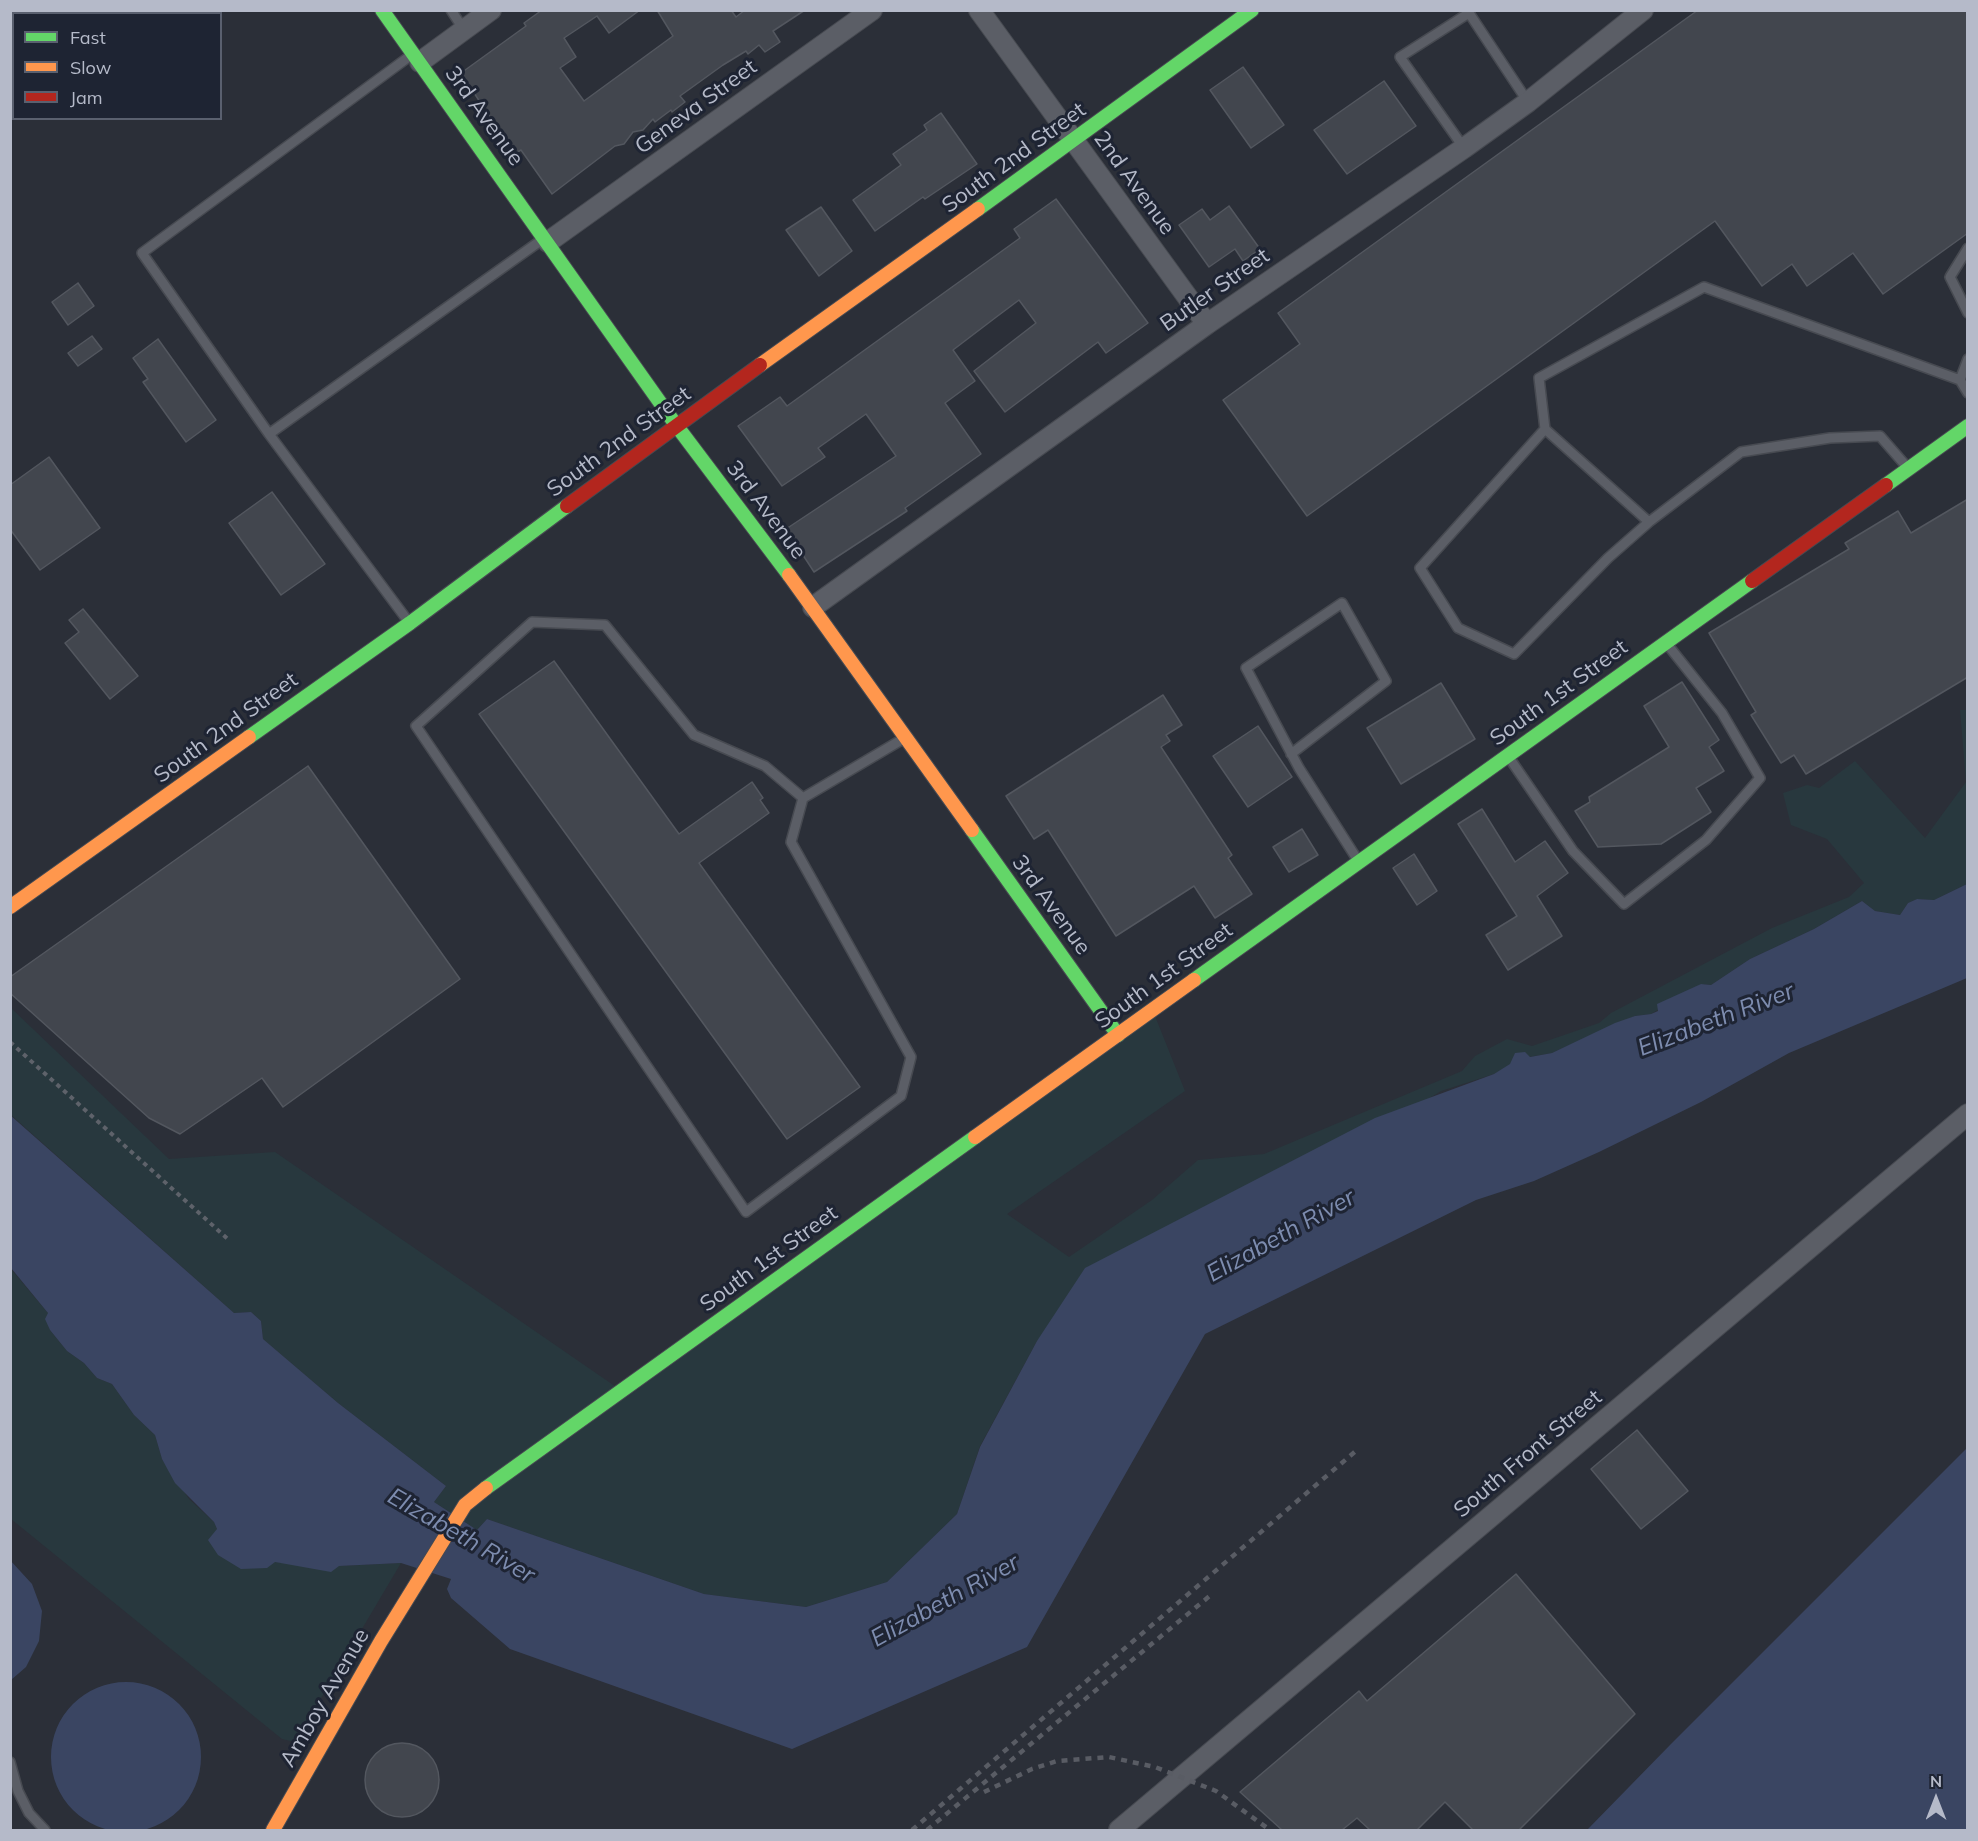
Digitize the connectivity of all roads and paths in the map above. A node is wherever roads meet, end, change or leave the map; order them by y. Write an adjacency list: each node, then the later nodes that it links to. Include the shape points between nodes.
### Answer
1 (382, 10): 9 (street, 3rd Avenue)
2 (451, 10): 8 (lane)
3 (491, 10): 8 (street)
4 (872, 10): 13 (street, Geneva Street)
5 (979, 10): 11 (street, 2nd Avenue)
6 (1252, 10): 11 (street, South 2nd Street)
7 (1643, 10): 10 (street, Butler Street)
8 (464, 30): 9 (street)
9 (416, 58): 13 (street, 3rd Avenue); 23 (lane, via 142,253)
10 (1528, 102): 12 (street, Butler Street); 12 (lane, via 1469,13 1400,57)
11 (1074, 141): 16 (street, 2nd Avenue); 20 (street, South 2nd Street)
12 (1464, 148): 16 (street, Butler Street)
13 (547, 240): 20 (street, 3rd Avenue); 23 (lane)
14 (1968, 248): 15 (lane, via 1950,277)
15 (1968, 313)
16 (1207, 324): 26 (street, Butler Street)
17 (1968, 359): 18 (lane)
18 (1960, 380): 19 (lane); 22 (lane, via 1704,286 1539,378)
19 (1968, 393)
20 (676, 425): 26 (street, 3rd Avenue); 27 (street, South 2nd Street)
21 (1968, 426): 24 (street, South 1st Street)
22 (1545, 429): 25 (lane); 25 (lane, via 1420,568 1458,628 1514,654)
23 (269, 434): 27 (lane)
24 (1908, 468): 25 (lane, via 1880,436 1830,438 1741,452); 28 (street, South 1st Street)
25 (1649, 522)
26 (813, 607): 29 (street, 3rd Avenue)
27 (410, 623): 34 (street, South 2nd Street)
28 (1665, 642): 31 (street, South 1st Street); 31 (lane, via 1722,713 1760,778 1706,840 1624,904 1573,850)
29 (905, 738): 32 (lane); 35 (street, 3rd Avenue)
30 (1291, 754): 30 (lane, via 1386,681 1342,603 1246,668); 33 (lane)
31 (1508, 755): 33 (street, South 1st Street)
32 (803, 798): 32 (lane, via 765,766 694,735 605,625 532,622 416,726 746,1212 901,1096 911,1058 791,842)
33 (1359, 862): 35 (street, South 1st Street)
34 (10, 907)
35 (1118, 1035): 39 (street, South 1st Street, via 513,1467 465,1505)
36 (10, 1042): 38 (path)
37 (1968, 1114): 43 (street, South Front Street)
38 (230, 1241)
39 (416, 1588): 42 (street, Amboy Avenue, via 381,1641)
40 (10, 1762): 41 (lane, via 29,1813)
41 (45, 1830)
42 (273, 1830)
43 (1119, 1830)

